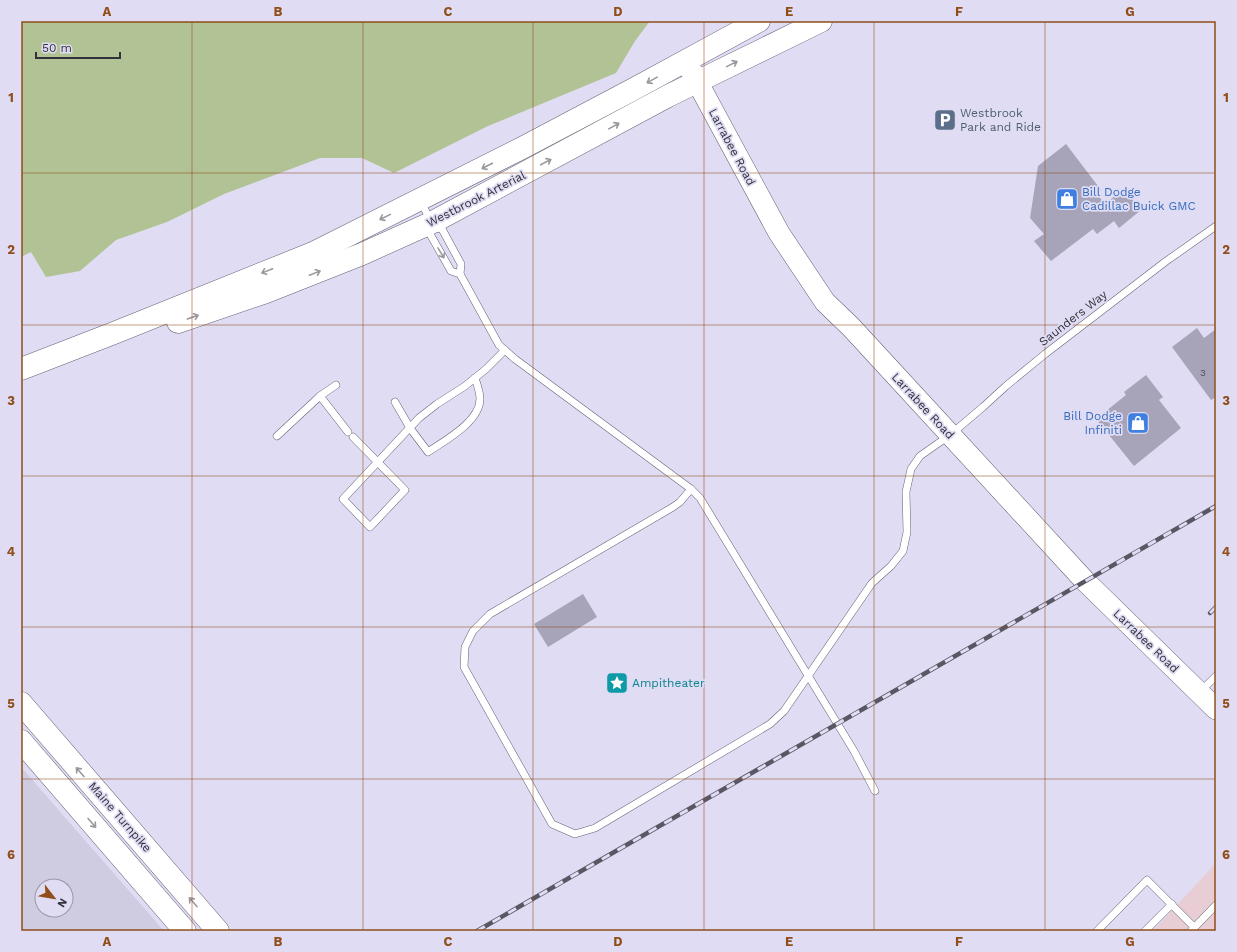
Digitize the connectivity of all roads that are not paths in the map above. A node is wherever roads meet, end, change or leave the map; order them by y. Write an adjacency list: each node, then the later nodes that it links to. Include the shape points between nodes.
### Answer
1 (758, 21): 3 (highway, Westbrook Arterial)
2 (821, 21): 4 (highway, Westbrook Arterial, one-way to 2)
3 (686, 61): 4 (main road, Larrabee Road); 5 (highway, Westbrook Arterial, one-way to 5)
4 (697, 82): 6 (highway, Westbrook Arterial, one-way to 4); 17 (main road, Larrabee Road, via 779,233 826,302)
5 (420, 200): 6 (lane); 9 (highway, Westbrook Arterial, one-way to 9, via 314,252)
6 (433, 224): 8 (lane, via 442,228 461,264); 8 (lane, one-way to 8, via 430,234 451,271); 9 (highway, Westbrook Arterial, one-way to 6, via 146,331 174,324 266,292)
7 (1216, 226): 17 (lane, Saunders Way, via 1159,266 1045,354)
8 (460, 274): 10 (lane, via 499,345)
9 (114, 334): 11 (highway, Westbrook Arterial)
10 (505, 350): 12 (lane); 20 (lane)
11 (21, 369)
12 (475, 378): 16 (lane, via 437,404); 16 (lane, via 480,399 475,414 461,430 428,452)
13 (336, 384): 14 (lane)
14 (320, 396): 18 (lane); 19 (lane)
15 (395, 402): 16 (lane)
16 (410, 428): 19 (lane)
17 (950, 435): 21 (lane, Saunders Way, via 920,456 910,468 906,492 907,532 903,551 872,583); 23 (main road, Larrabee Road, via 1085,581)
18 (277, 436)
19 (377, 462): 19 (lane, via 343,499 370,527 405,490)
20 (691, 489): 21 (lane, via 700,498); 21 (lane, Saunders Way, via 673,507 490,614 473,630 465,647 464,667 552,824 575,834 595,828 770,724 784,711)
21 (809, 676): 27 (lane)
22 (1216, 676): 23 (lane)
23 (1200, 693): 25 (main road, Larrabee Road)
24 (21, 703): 32 (highway, Maine Turnpike, one-way to 24)
25 (1216, 709)
26 (21, 741): 31 (highway, Maine Turnpike, one-way to 31)
27 (875, 791)
28 (1172, 904): 30 (lane); 33 (lane, via 1147,880); 34 (lane)
29 (1216, 906): 30 (lane)
30 (1193, 929)
31 (185, 931)
32 (218, 931)
33 (1097, 931)
34 (1145, 931)

